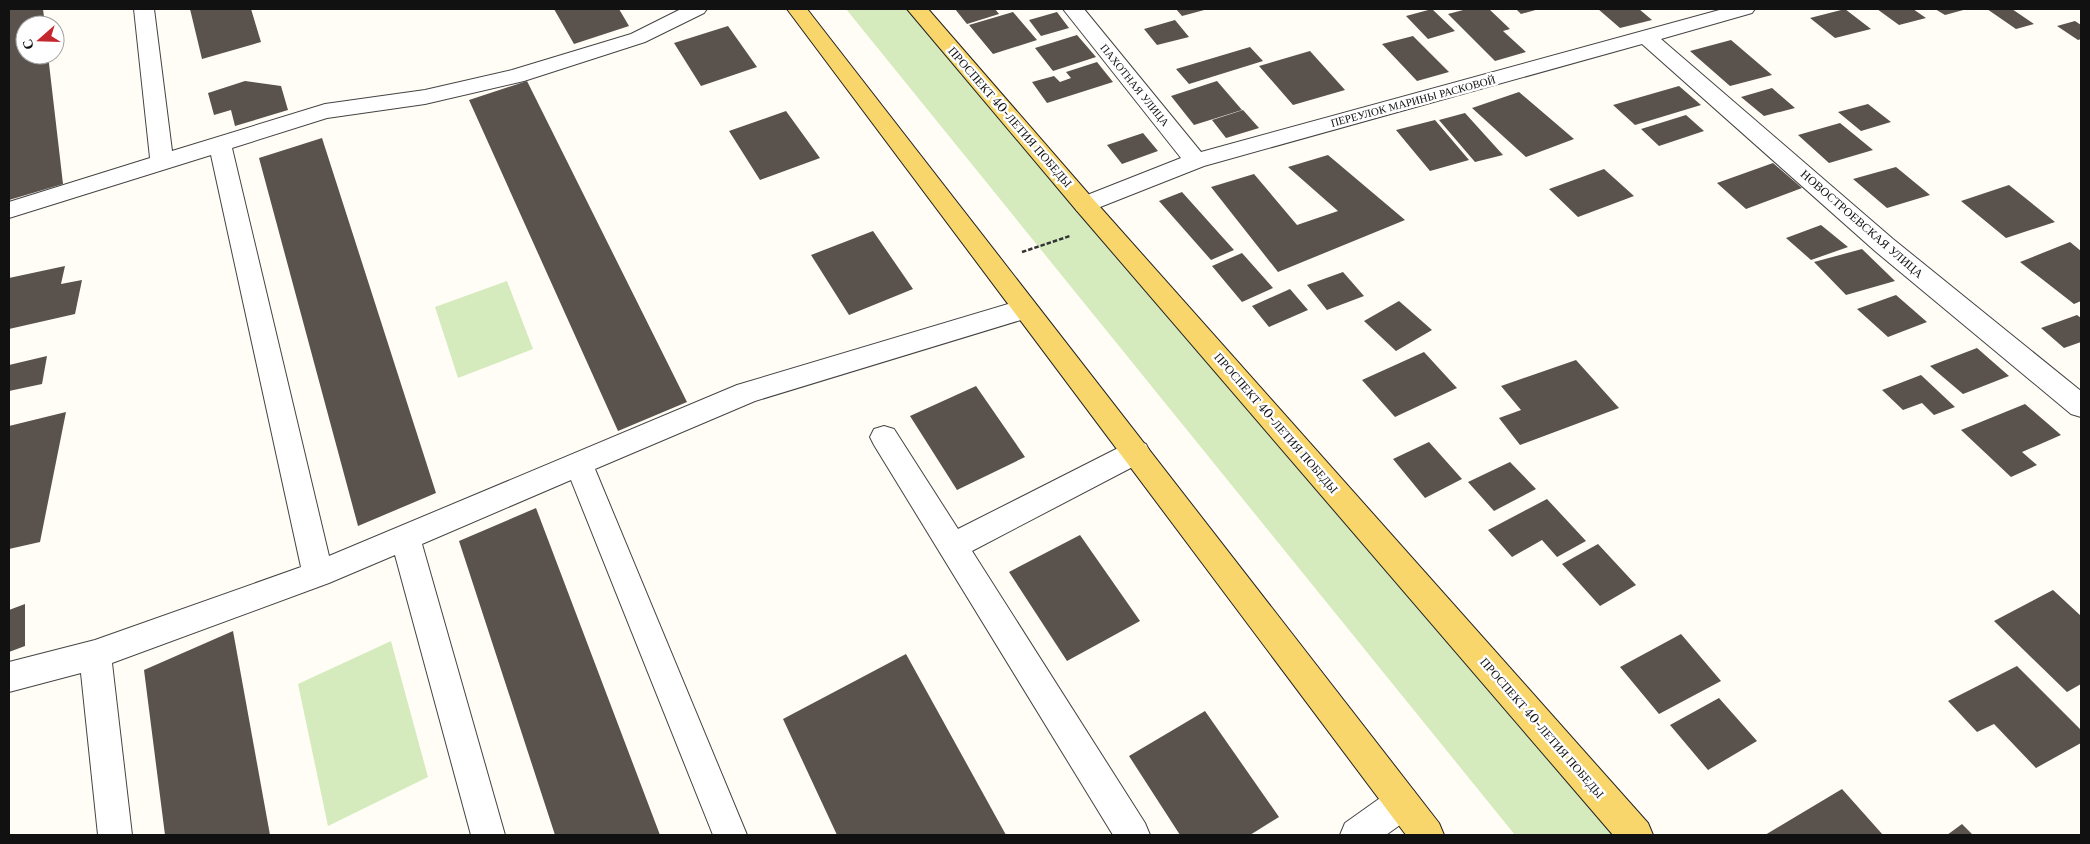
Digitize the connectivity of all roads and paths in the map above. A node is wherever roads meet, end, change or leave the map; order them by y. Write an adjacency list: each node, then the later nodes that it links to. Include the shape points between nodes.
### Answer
1 (144, 9): 10 (street)
2 (697, 9): 8 (street, via 638,38 516,76 425,97 325,111)
3 (797, 9): 14 (main road)
4 (918, 9): 11 (main road, ПРОСПЕКТ 40-ЛЕТИЯ ПОБЕДЫ)
5 (1073, 9): 9 (street, ПАХОТНАЯ УЛИЦА)
6 (1746, 9): 7 (street, ПЕРЕУЛОК МАРИНЫ РАСКОВОЙ)
7 (1647, 37): 9 (street, ПЕРЕУЛОК МАРИНЫ РАСКОВОЙ); 16 (street, НОВОСТРОЕВСКАЯ УЛИЦА, via 1884,245)
8 (220, 144): 10 (street); 22 (street)
9 (1196, 161): 11 (street, ПЕРЕУЛОК МАРИНЫ РАСКОВОЙ)
10 (162, 163): 12 (street)
11 (1085, 205): 13 (main road, ПРОСПЕКТ 40-ЛЕТИЯ ПОБЕДЫ)
12 (9, 210)
13 (1104, 226): 14 (path); 32 (main road, ПРОСПЕКТ 40-ЛЕТИЯ ПОБЕДЫ)
14 (990, 263): 15 (main road)
15 (1026, 309): 18 (main road); 19 (street, via 747,393)
16 (2081, 406)
17 (884, 436): 21 (street)
18 (1136, 452): 21 (street); 25 (main road)
19 (579, 464): 20 (street); 28 (street)
20 (405, 537): 22 (street); 27 (street)
21 (954, 546): 29 (street)
22 (318, 574): 23 (street)
23 (95, 655): 24 (street); 26 (street)
24 (9, 677)
25 (1402, 803): 30 (street); 31 (main road)
26 (115, 835)
27 (488, 835)
28 (730, 835)
29 (1133, 835)
30 (1357, 835)
31 (1427, 835)
32 (1636, 835)

